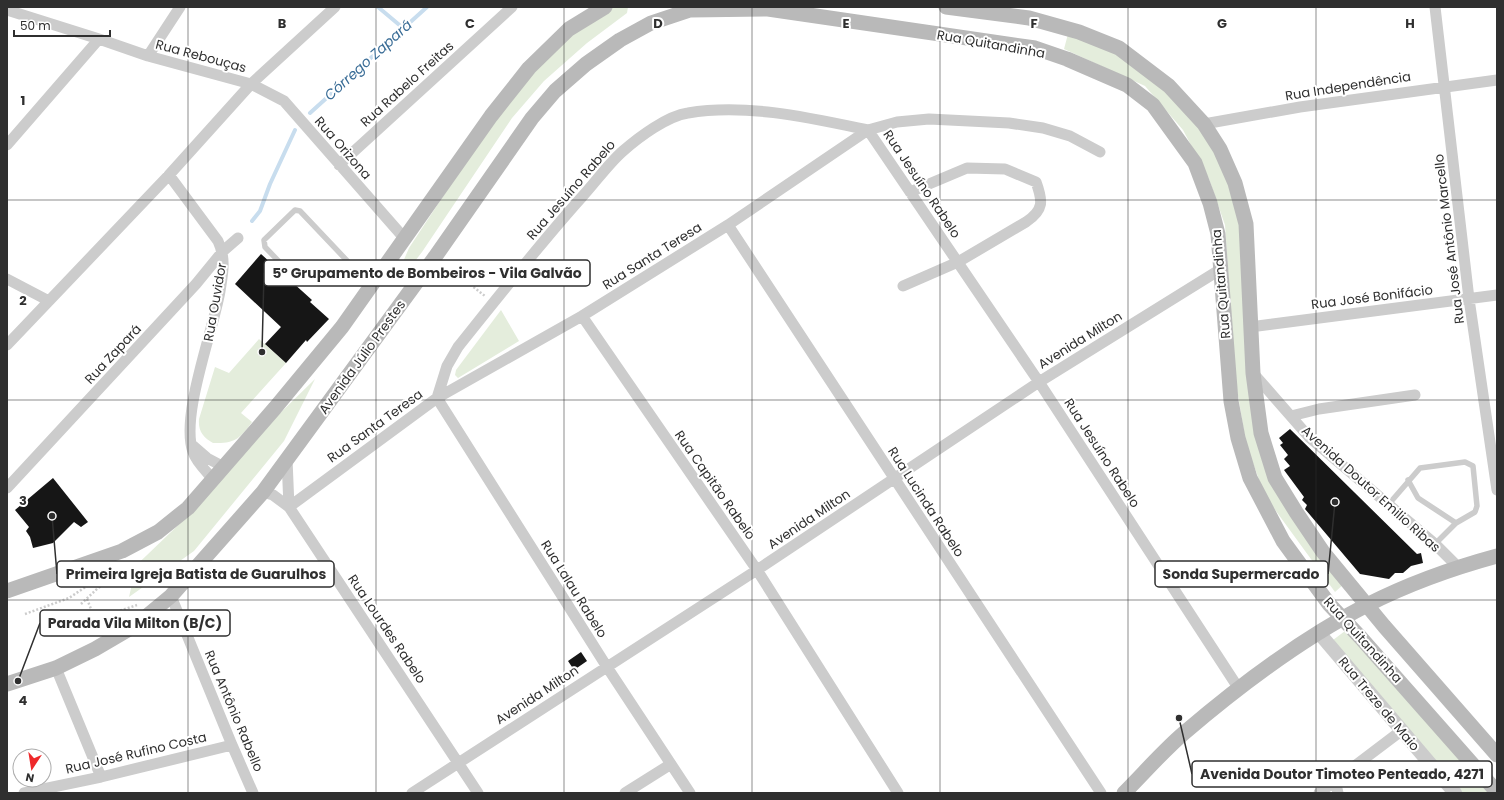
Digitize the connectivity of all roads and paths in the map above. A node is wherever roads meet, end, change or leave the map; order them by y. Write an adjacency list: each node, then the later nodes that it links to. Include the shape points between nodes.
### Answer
1 (180, 7): 11 (street)
2 (335, 7): 13 (street)
3 (512, 7): 19 (street, Rua Rabelo Freitas)
4 (605, 7): 24 (main road, via 569,29 529,68 491,116)
5 (946, 7): 9 (main road)
6 (1435, 7): 14 (street, Rua José Antônio Marcello)
7 (768, 8): 26 (main road, Avenida Júlio Prestes, via 690,10 650,23 586,64 555,91 532,118); 28 (main road, Rua Quitandinha, via 1035,48 1068,59 1127,85 1153,105 1195,163 1216,226)
8 (7, 10): 10 (street, Rua Rebouças)
9 (1028, 13): 15 (main road, via 1119,48 1169,86)
10 (99, 39): 11 (street, Rua Rebouças); 17 (street)
11 (148, 56): 13 (street, Rua Rebouças)
12 (1497, 80): 14 (street, Rua Independência)
13 (251, 84): 19 (street, Rua Orizona, via 284,101); 20 (street)
14 (1444, 86): 15 (street, Rua Independência); 34 (street, Rua José Antônio Marcello)
15 (1204, 124): 38 (main road, via 1220,150 1235,183 1246,224)
16 (868, 130): 18 (street, Rua Santa Teresa, via 897,122 929,119 1009,122 1070,136); 21 (street, Rua Jesuíno Rabelo); 22 (street, Rua Santa Teresa); 36 (street, Rua Jesuíno Rabelo, via 794,115 731,110 687,113 666,122 622,152 562,219)
17 (7, 145)
18 (1100, 152)
19 (338, 165): 24 (street, Rua Orizona)
20 (169, 175): 25 (street, Rua Ouvidor); 35 (street)
21 (910, 192): 27 (street, Rua Jesuíno Rabelo); 27 (street, via 967,168 1005,169 1036,182 1042,198 1036,215)
22 (728, 225): 37 (street, Rua Santa Teresa); 49 (street, Rua Lucinda Rabelo)
23 (238, 238): 25 (street, Rua Zapará)
24 (405, 239): 31 (main road)
25 (223, 251): 45 (street, Rua Ouvidor, via 224,260 216,312 190,411); 51 (street, Rua Zapará, via 196,284)
26 (435, 257): 36 (path); 46 (main road, Avenida Júlio Prestes)
27 (958, 262): 32 (street); 41 (street, Rua Jesuíno Rabelo)
28 (1221, 269): 41 (street, Avenida Milton); 70 (main road, Rua Quitandinha, via 1232,401 1238,438 1250,478 1283,541 1324,599)
29 (289, 272): 31 (lane, via 265,248 264,240 295,210 300,211)
30 (7, 278): 35 (street)
31 (371, 286): 47 (main road, via 342,327)
32 (903, 286)
33 (1497, 295): 34 (street, Rua José Bonifácio)
34 (1469, 299): 38 (street, Rua José Bonifácio); 52 (street, Rua José Antônio Marcello)
35 (49, 301): 39 (street)
36 (494, 302): 43 (street, Rua Jesuíno Rabelo, via 458,347 447,366)
37 (582, 316): 43 (street, Rua Santa Teresa); 61 (street, Rua Capitão Rabelo)
38 (1250, 327): 40 (main road)
39 (7, 345)
40 (1253, 373): 44 (street, Avenida Doutor Emilio Ribas); 67 (main road, Rua Quitandinha, via 1261,433 1275,478 1323,552)
41 (1039, 382): 49 (street, Avenida Milton); 75 (street, Rua Jesuíno Rabelo)
42 (1415, 395): 44 (street, via 1319,409)
43 (437, 398): 55 (street, Rua Santa Teresa); 72 (street, Rua Lalau Rabelo)
44 (1291, 416): 54 (street, Avenida Doutor Emilio Ribas, via 1310,437)
45 (192, 445): 47 (street, via 207,458); 48 (street, Rua Ouvidor, via 196,459)
46 (287, 459): 53 (main road, Avenida Júlio Prestes); 55 (street)
47 (224, 467): 48 (main road)
48 (213, 479): 59 (main road, via 188,508 158,532)
49 (894, 479): 61 (street, Avenida Milton); 91 (street, Rua Lucinda Rabelo)
50 (1408, 480): 54 (lane); 56 (lane, via 1418,498); 56 (lane, via 1420,468 1465,462 1473,466 1477,506 1475,512)
51 (7, 488)
52 (1497, 490)
53 (263, 492): 55 (street, Rua Lourdes Rabelo, via 273,495); 64 (main road, Avenida Júlio Prestes)
54 (1388, 505): 57 (street, Avenida Doutor Emilio Ribas)
55 (289, 507): 79 (street, Rua Lourdes Rabelo)
56 (1456, 523): 57 (lane)
57 (1435, 544): 60 (street, Avenida Doutor Emilio Ribas)
58 (1497, 556): 60 (main road)
59 (105, 557): 62 (path); 63 (main road)
60 (1458, 567): 67 (main road)
61 (756, 570): 72 (street, Avenida Milton); 90 (street, Rua Capitão Rabelo)
62 (110, 575): 65 (path, via 112,580); 69 (path, via 69,598)
63 (7, 591)
64 (171, 596): 73 (main road, Avenida Júlio Prestes, via 136,625); 77 (street, Rua Antônio Rabello)
65 (86, 599): 66 (path); 68 (path, via 95,619 138,605)
66 (81, 604)
67 (1367, 605): 70 (main road); 78 (main road, Rua Quitandinha)
68 (135, 611)
69 (25, 614)
70 (1343, 619): 71 (main road); 83 (main road, Rua Quitandinha)
71 (1318, 633): 75 (main road); 76 (street, Rua Treze de Maio)
72 (607, 667): 79 (street, Avenida Milton); 80 (street, Rua Lalau Rabelo)
73 (56, 668): 74 (main road, Avenida Júlio Prestes); 81 (street)
74 (7, 684)
75 (1239, 689): 92 (main road, via 1183,734)
76 (1401, 731): 82 (street); 95 (street, Rua Treze de Maio)
77 (232, 745): 81 (street, Rua José Rufino Costa); 85 (street, Rua Antônio Rabello)
78 (1497, 755)
79 (459, 763): 86 (street, Avenida Milton); 87 (street, Rua Lourdes Rabelo)
80 (671, 764): 88 (street); 89 (street, Rua Lalau Rabelo)
81 (101, 777): 84 (street, Rua José Rufino Costa)
82 (1335, 780): 93 (street); 94 (street)
83 (1497, 792)
84 (24, 793)
85 (253, 793)
86 (412, 793)
87 (478, 793)
88 (625, 793)
89 (690, 793)
90 (898, 793)
91 (1101, 793)
92 (1124, 793)
93 (1319, 793)
94 (1338, 793)
95 (1455, 793)

